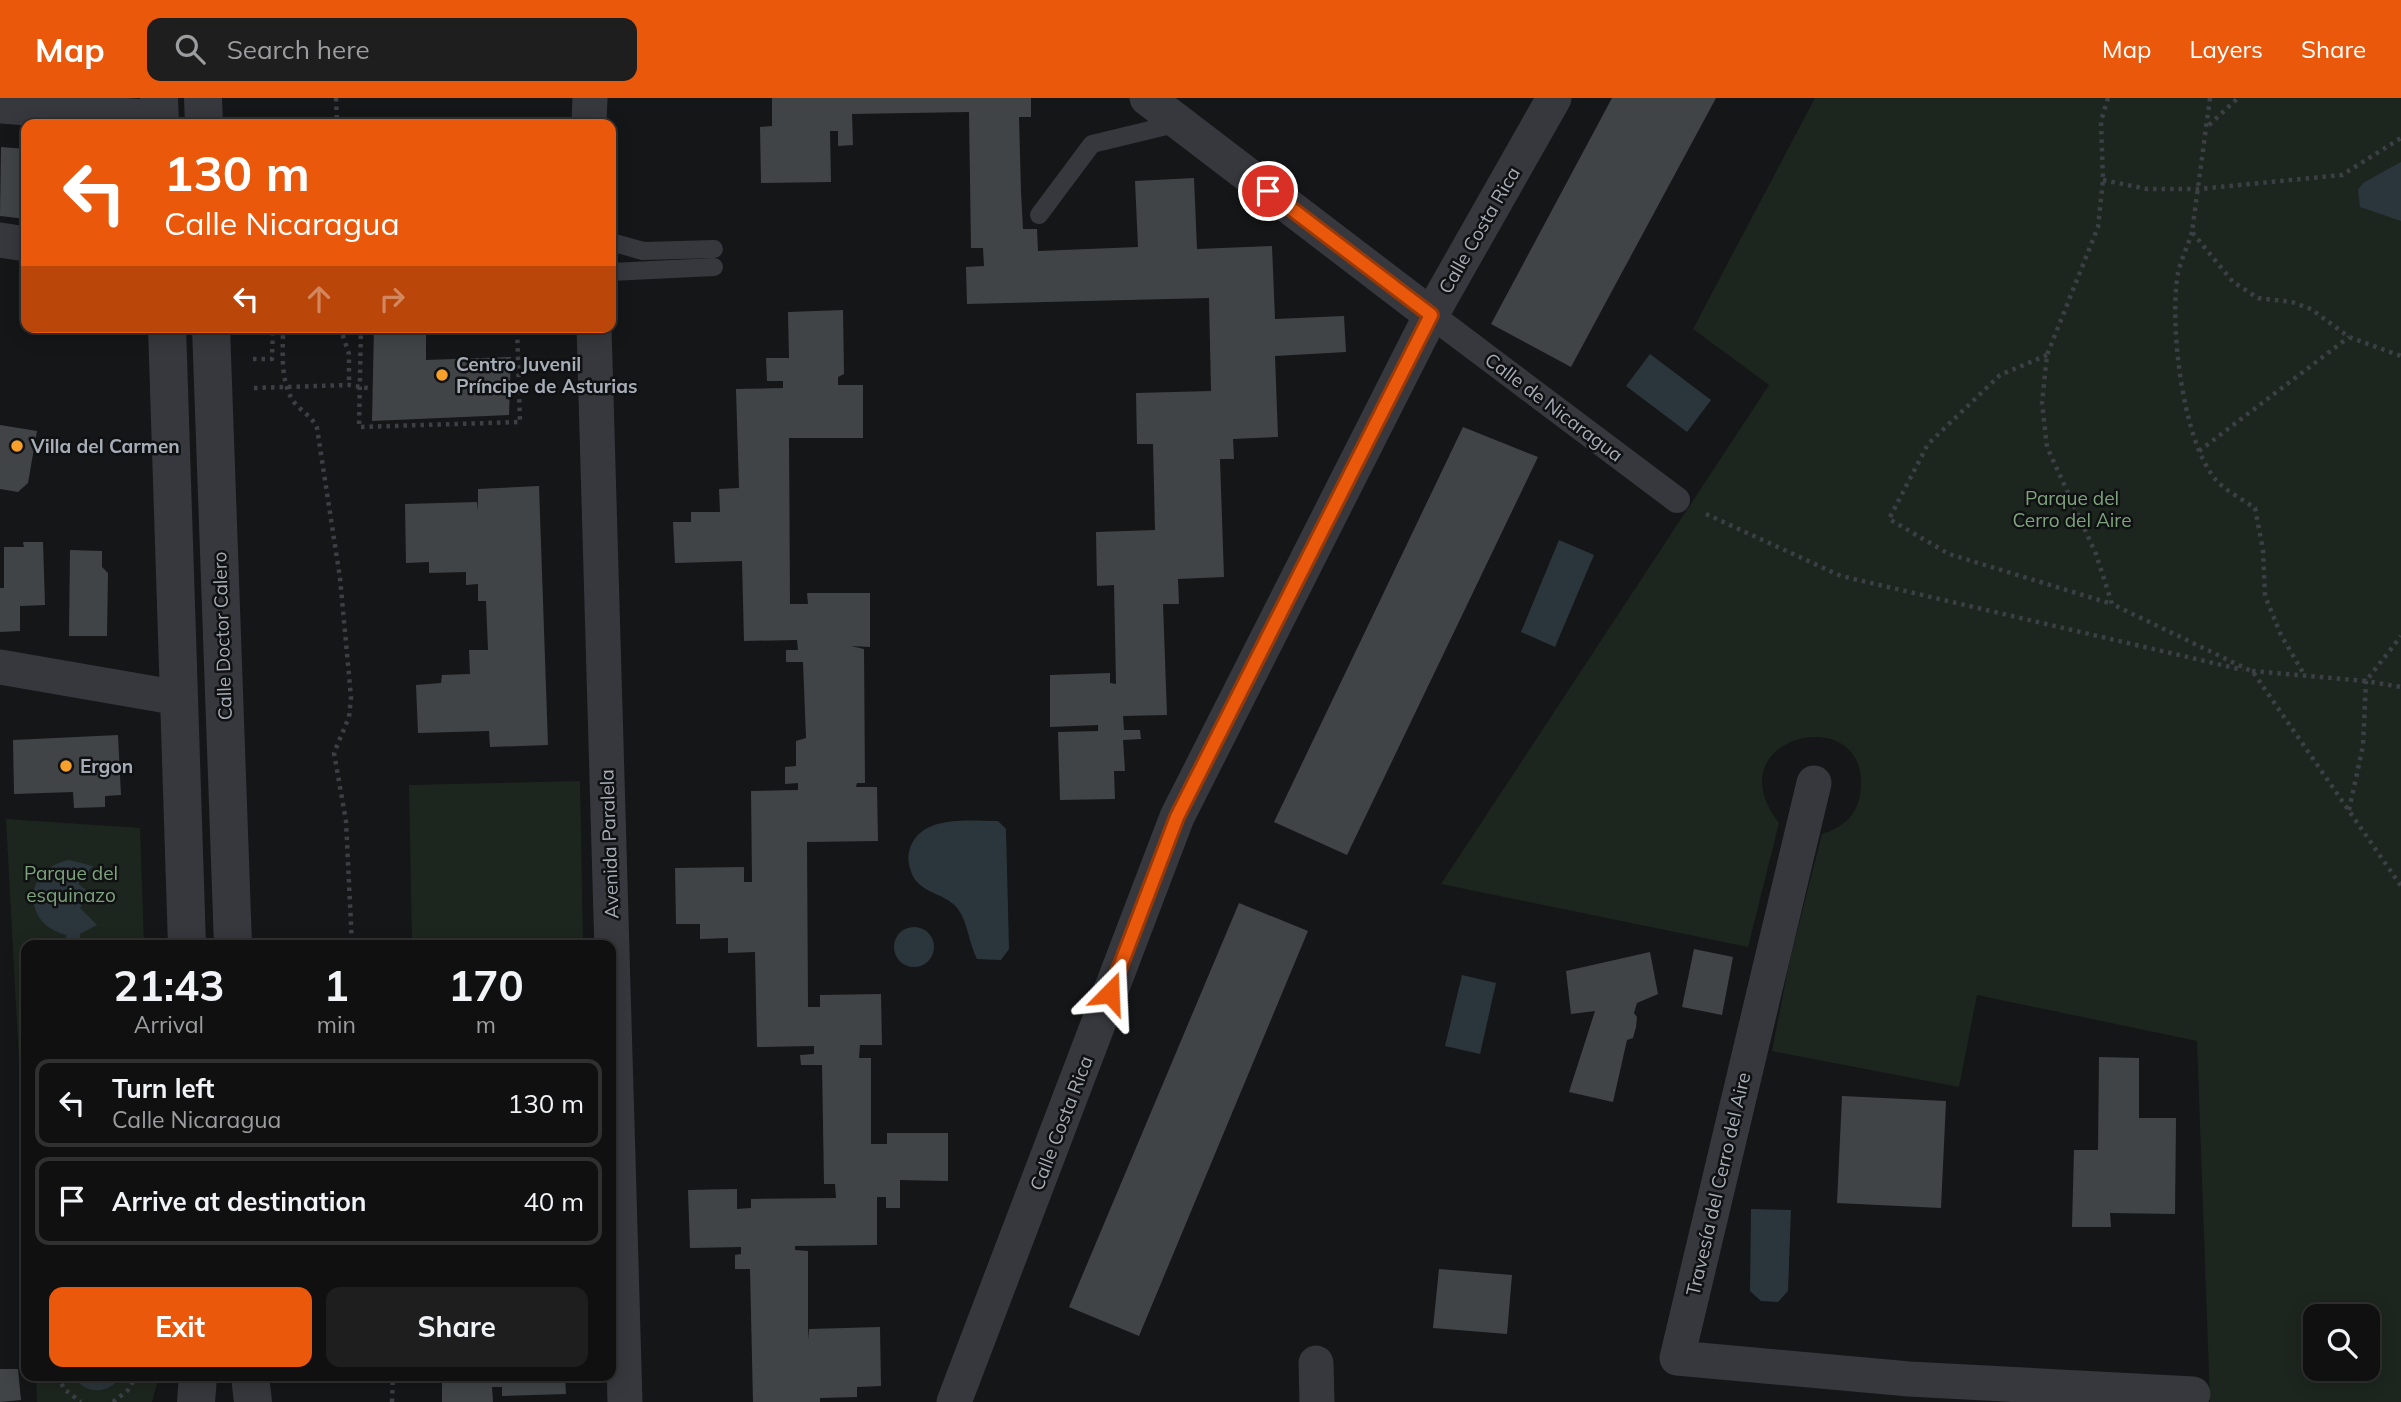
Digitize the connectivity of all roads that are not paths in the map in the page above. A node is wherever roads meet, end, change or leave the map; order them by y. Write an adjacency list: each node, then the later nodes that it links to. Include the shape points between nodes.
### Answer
1 (204, 98): 7 (street)
2 (590, 98): 8 (street)
3 (1147, 98): 9 (street)
4 (1554, 98): 17 (street, Calle Costa Rica)
5 (0, 106): 6 (street)
6 (160, 114)
7 (204, 119)
8 (589, 119)
9 (1179, 122): 10 (lane, via 1092,145); 17 (street)
10 (1039, 215)
11 (0, 240): 12 (street)
12 (21, 243)
13 (616, 243): 14 (lane, via 643,251)
14 (713, 249)
15 (714, 267): 16 (lane)
16 (616, 272)
17 (1431, 315): 21 (street, Calle de Nicaragua); 37 (street, Calle Costa Rica, via 1177,817)
18 (167, 333): 23 (street)
19 (211, 333): 26 (street, Calle Doctor Calero)
20 (594, 333): 27 (street, Avenida Paralela)
21 (1677, 500)
22 (0, 667): 23 (street)
23 (179, 698): 25 (street)
24 (1814, 783): 32 (street, Travesía del Cerro del Aire, via 1677,1358)
25 (187, 940)
26 (233, 940)
27 (612, 940)
28 (616, 1090): 36 (street, Avenida Paralela)
29 (1315, 1363): 38 (street)
30 (198, 1381): 34 (street)
31 (251, 1381): 35 (street)
32 (1911, 1390): 33 (street, Travesía del Cerro del Aire)
33 (2193, 1394)
34 (196, 1402)
35 (253, 1402)
36 (625, 1402)
37 (954, 1402)
38 (1317, 1402)

